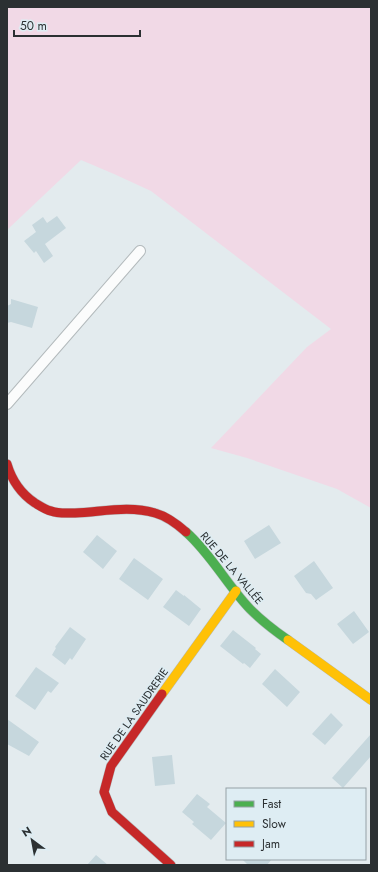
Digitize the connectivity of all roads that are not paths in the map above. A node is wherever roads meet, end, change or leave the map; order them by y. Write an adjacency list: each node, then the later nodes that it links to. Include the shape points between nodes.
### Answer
1 (140, 251): 2 (lane)
2 (7, 404)
3 (7, 464): 4 (street, RUE DE LA VALLÉE, via 19,491 51,512 134,510 148,511 166,517 189,535)
4 (236, 591): 5 (street, RUE DE LA VALLÉE, via 267,625); 6 (street, RUE DE LA SAUDRERIE, via 111,766 104,792 112,812)
5 (371, 700)
6 (171, 865)

